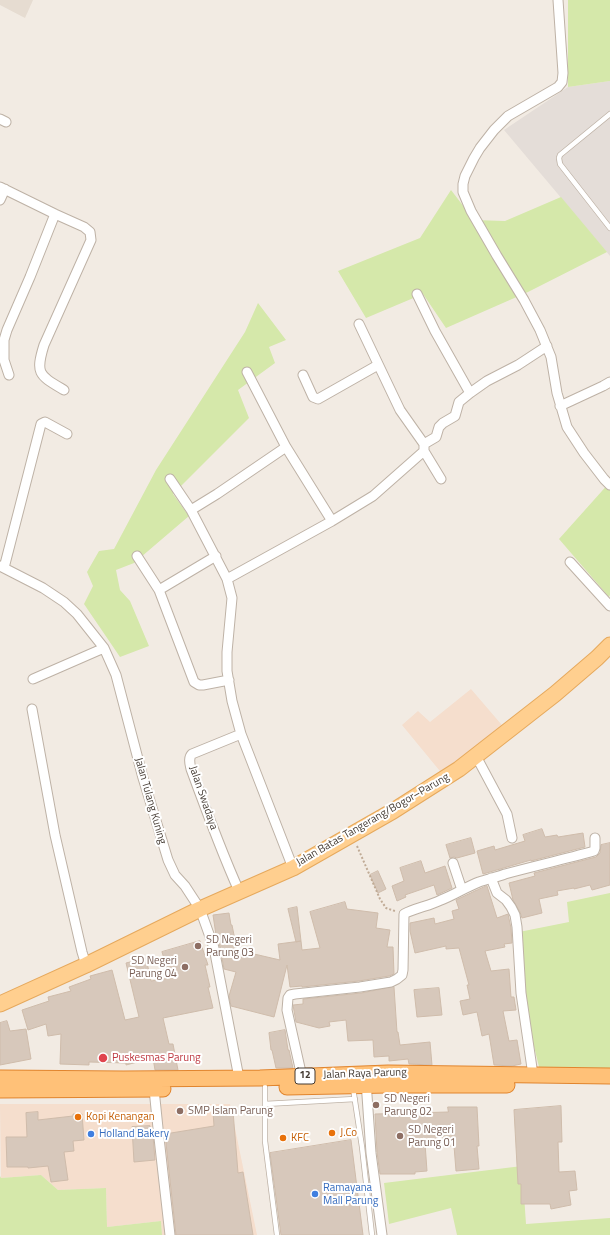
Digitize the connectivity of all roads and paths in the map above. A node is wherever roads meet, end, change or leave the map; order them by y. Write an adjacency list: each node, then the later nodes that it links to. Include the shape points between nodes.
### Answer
1 (558, 0): 9 (street, via 562,82 558,87 508,116 480,148 463,184 463,192 471,211 533,315)
2 (610, 114): 6 (lane, via 559,158 560,164)
3 (3, 188): 4 (street); 5 (street)
4 (0, 200)
5 (55, 214): 12 (street, via 4,340 4,360); 15 (street, via 84,227 90,232 91,237 40,357 41,374)
6 (610, 228)
7 (417, 294): 16 (street)
8 (359, 324): 10 (street)
9 (547, 346): 16 (street); 17 (street)
10 (378, 364): 13 (street, via 318,399 313,397); 20 (street, via 400,410)
11 (247, 372): 19 (street)
12 (9, 375)
13 (303, 375)
14 (610, 382): 17 (street)
15 (64, 390)
16 (470, 393): 20 (street, via 459,402 456,416 442,423 436,437)
17 (560, 406): 23 (street, via 566,427)
18 (67, 434): 29 (street, via 45,422 41,424)
19 (286, 447): 24 (street); 25 (street)
20 (424, 447): 22 (street); 25 (street, via 373,496)
21 (170, 479): 24 (street)
22 (441, 479)
23 (610, 485)
24 (190, 510): 27 (street)
25 (332, 521): 30 (street)
26 (137, 556): 31 (street)
27 (216, 556): 30 (street); 31 (street)
28 (570, 562): 32 (street)
29 (2, 567): 34 (street, Jalan Tulang Kuning, via 64,602)
30 (227, 579): 36 (street, via 232,598 227,652)
31 (159, 590): 36 (street, via 194,682 203,685)
32 (610, 606)
33 (610, 645): 39 (main road, Jalan Batas Tangerang/Bogor–Parung, via 555,694)
34 (104, 648): 35 (street); 48 (street, Jalan Tulang Kuning, via 116,675 168,860 175,875)
35 (33, 679)
36 (229, 680): 38 (street)
37 (32, 709): 50 (street, via 55,835)
38 (241, 734): 44 (street); 47 (street, Jalan Swadaya, via 190,756 191,769 224,859)
39 (476, 756): 40 (main road, Jalan Batas Tangerang/Bogor–Parung, via 422,793); 41 (street, via 504,806)
40 (353, 833): 44 (main road, Jalan Batas Tangerang/Bogor–Parung); 49 (path, via 359,853 383,904 386,908)
41 (512, 838)
42 (595, 838): 45 (street, via 594,851)
43 (453, 863): 46 (street)
44 (293, 868): 47 (main road, Jalan Batas Tangerang/Bogor–Parung)
45 (491, 878): 46 (street); 52 (street, via 497,893 506,900 515,915 521,993)
46 (462, 890): 49 (street)
47 (239, 891): 48 (main road, Jalan Batas Tangerang/Bogor–Parung)
48 (200, 909): 50 (main road, Jalan Batas Tangerang/Bogor–Parung); 56 (street, Jalan Tulang Kuning, via 214,948)
49 (404, 914): 53 (street, via 403,970 397,980 295,994 288,998 287,1010)
50 (86, 965): 51 (main road, Jalan Batas Tangerang/Bogor–Parung)
51 (0, 1004)
52 (532, 1075): 54 (highway, Jalan Raya Parung / 12); 58 (highway, Jalan Raya Parung / 12, via 388,1073)
53 (302, 1076): 56 (highway, Jalan Raya Parung / 12); 58 (highway, Jalan Raya Parung / 12)
54 (610, 1076)
55 (0, 1078): 57 (highway, Jalan Raya Parung / 12)
56 (238, 1078): 57 (highway, Jalan Raya Parung / 12)
57 (123, 1084): 61 (highway, Jalan Raya Parung / 12); 62 (highway, Jalan Raya Parung / 12)
58 (358, 1084): 59 (highway, Jalan Raya Parung / 12); 60 (highway, Jalan Raya Parung / 12); 63 (lane); 66 (lane); 67 (street, via 371,1153)
59 (610, 1086)
60 (265, 1088): 61 (highway, Jalan Raya Parung / 12); 63 (lane)
61 (154, 1089): 64 (street)
62 (0, 1090)
63 (265, 1104): 65 (lane, via 266,1147)
64 (170, 1235)
65 (276, 1235)
66 (372, 1235)
67 (382, 1235)

